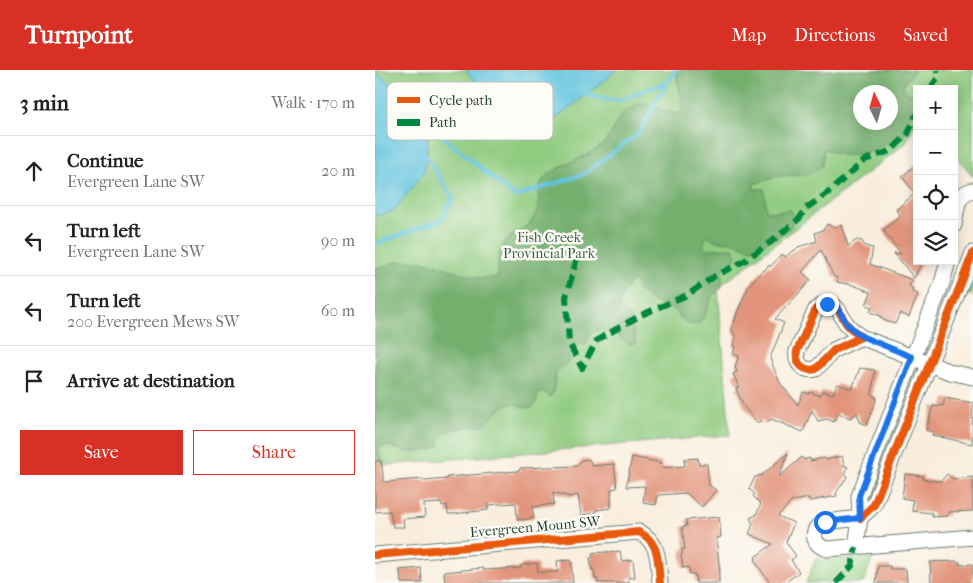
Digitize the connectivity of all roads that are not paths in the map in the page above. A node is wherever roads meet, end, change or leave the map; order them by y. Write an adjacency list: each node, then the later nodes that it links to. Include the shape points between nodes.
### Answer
1 (973, 190): 2 (street, via 959,200)
2 (955, 220)
3 (973, 253): 6 (street)
4 (947, 265): 6 (street)
5 (861, 336): 5 (street, via 847,324 837,307 823,305 816,309 797,351 799,365 807,370 817,369 834,350); 6 (street)
6 (920, 360): 7 (street); 8 (street, via 859,496)
7 (973, 377)
8 (860, 518): 10 (street); 10 (street, via 825,522 817,526 814,534 816,542 823,548)
9 (973, 536): 10 (street)
10 (856, 547)
11 (375, 555): 12 (street, Evergreen Mount SW, via 639,532 648,536 655,545)
12 (660, 583)

